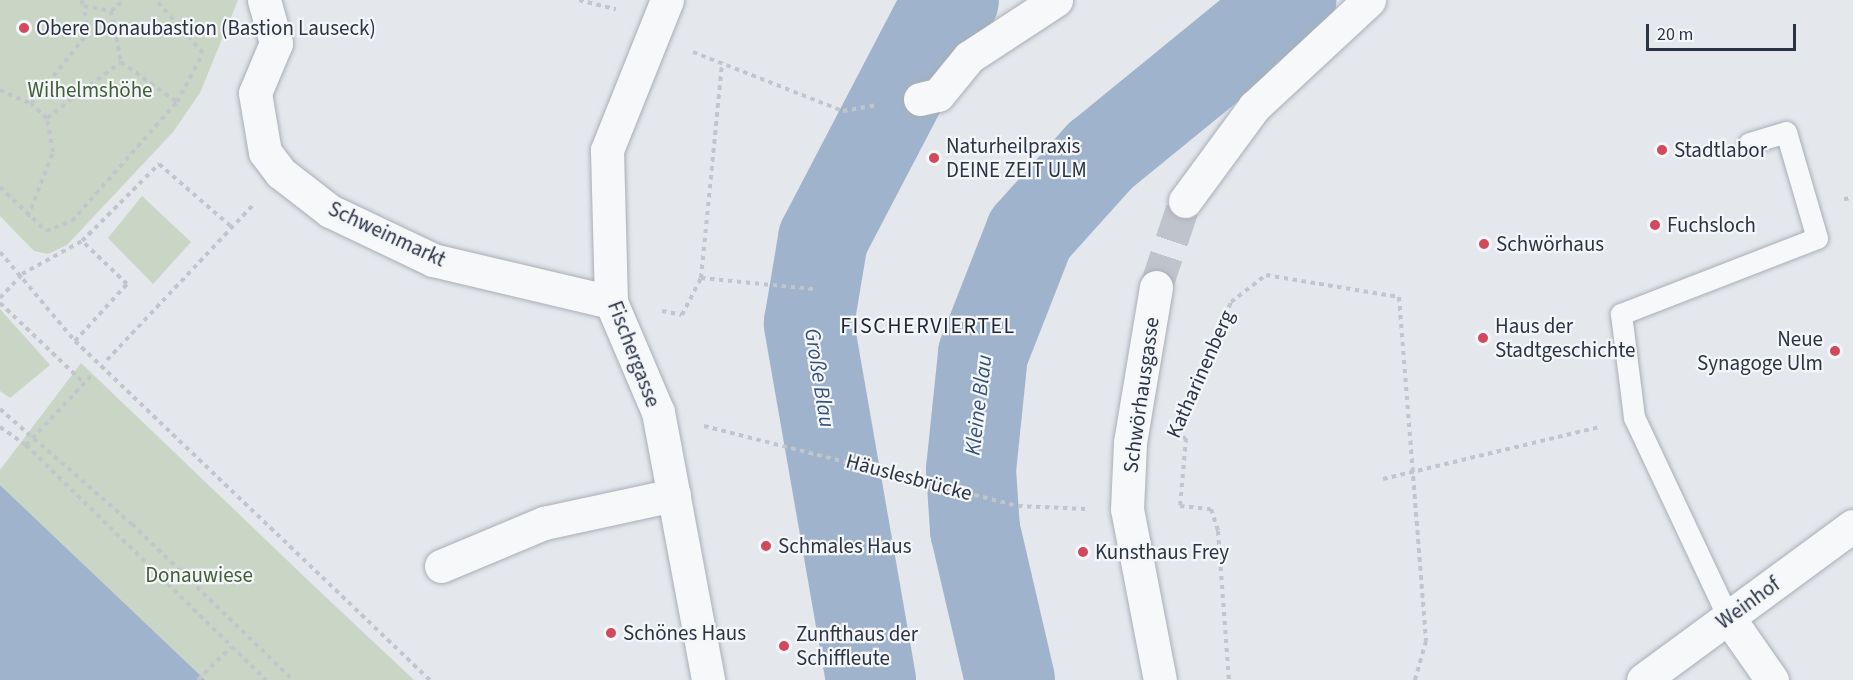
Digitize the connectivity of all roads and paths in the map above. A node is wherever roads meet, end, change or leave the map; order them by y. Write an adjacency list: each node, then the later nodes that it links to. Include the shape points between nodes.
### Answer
1 (81, 0): 8 (path)
2 (124, 0): 9 (path)
3 (156, 0): 15 (path, via 203,53)
4 (264, 0): 20 (street, Schweinmarkt, via 276,43 255,93 265,152)
5 (668, 0): 10 (street, Fischergasse)
6 (1056, 0): 14 (street, via 969,57 938,94)
7 (1369, 0): 22 (street, via 1254,107)
8 (84, 6): 9 (path); 16 (path, via 87,34)
9 (111, 11): 11 (path)
10 (654, 38): 12 (path); 32 (street, Fischergasse, via 607,150)
11 (122, 62): 15 (path); 18 (path)
12 (722, 62): 17 (path, via 843,111); 28 (path)
13 (0, 90): 16 (path)
14 (920, 99)
15 (177, 102): 23 (path, via 72,221 46,231)
16 (31, 104): 18 (path)
17 (858, 108)
18 (47, 118): 23 (path, via 53,152)
19 (1749, 143): 40 (lane, via 1786,132 1817,238 1621,314)
20 (282, 173): 24 (path); 32 (street, Schweinmarkt, via 330,211 433,260)
21 (0, 187): 23 (path)
22 (1185, 201)
23 (28, 217)
24 (232, 228): 25 (path, via 159,164); 35 (path)
25 (82, 241): 27 (path); 34 (path, via 127,284)
26 (0, 252): 27 (path)
27 (22, 274): 31 (path); 34 (path)
28 (702, 278): 30 (path); 32 (path, via 682,315)
29 (1156, 287): 49 (street, Schwörhausgasse, via 1130,443)
30 (814, 290)
31 (0, 298)
32 (611, 302): 39 (street, Fischergasse)
33 (0, 303): 37 (path)
34 (75, 341): 57 (path)
35 (108, 360)
36 (92, 375): 37 (path)
37 (85, 384): 42 (path)
38 (0, 410): 42 (path)
39 (658, 412): 48 (street, Fischergasse); 49 (path, Häuslesbrücke, via 1018,506)
40 (1634, 417): 46 (path); 52 (lane)
41 (0, 427): 44 (path)
42 (35, 435): 44 (path); 56 (path)
43 (1172, 436): 45 (path, Katharinenberg); 46 (path, Katharinenberg, via 1231,302 1266,275 1399,297); 60 (path, via 1186,438 1180,506 1212,509 1218,531)
44 (26, 445): 53 (path)
45 (1167, 446)
46 (1412, 473): 47 (path); 61 (path, via 1426,641)
47 (1383, 479)
48 (674, 495): 51 (street, via 544,523); 58 (street, Fischergasse)
49 (1127, 509): 59 (street, Schwörhausgasse)
50 (1853, 526): 52 (street, Weinhof)
51 (441, 566)
52 (1728, 617): 62 (street, Weinhof); 63 (street)
53 (231, 647): 54 (path); 55 (path)
54 (198, 680)
55 (266, 680)
56 (293, 680)
57 (430, 680)
58 (708, 680)
59 (1160, 680)
60 (1229, 680)
61 (1415, 680)
62 (1643, 680)
63 (1772, 680)

